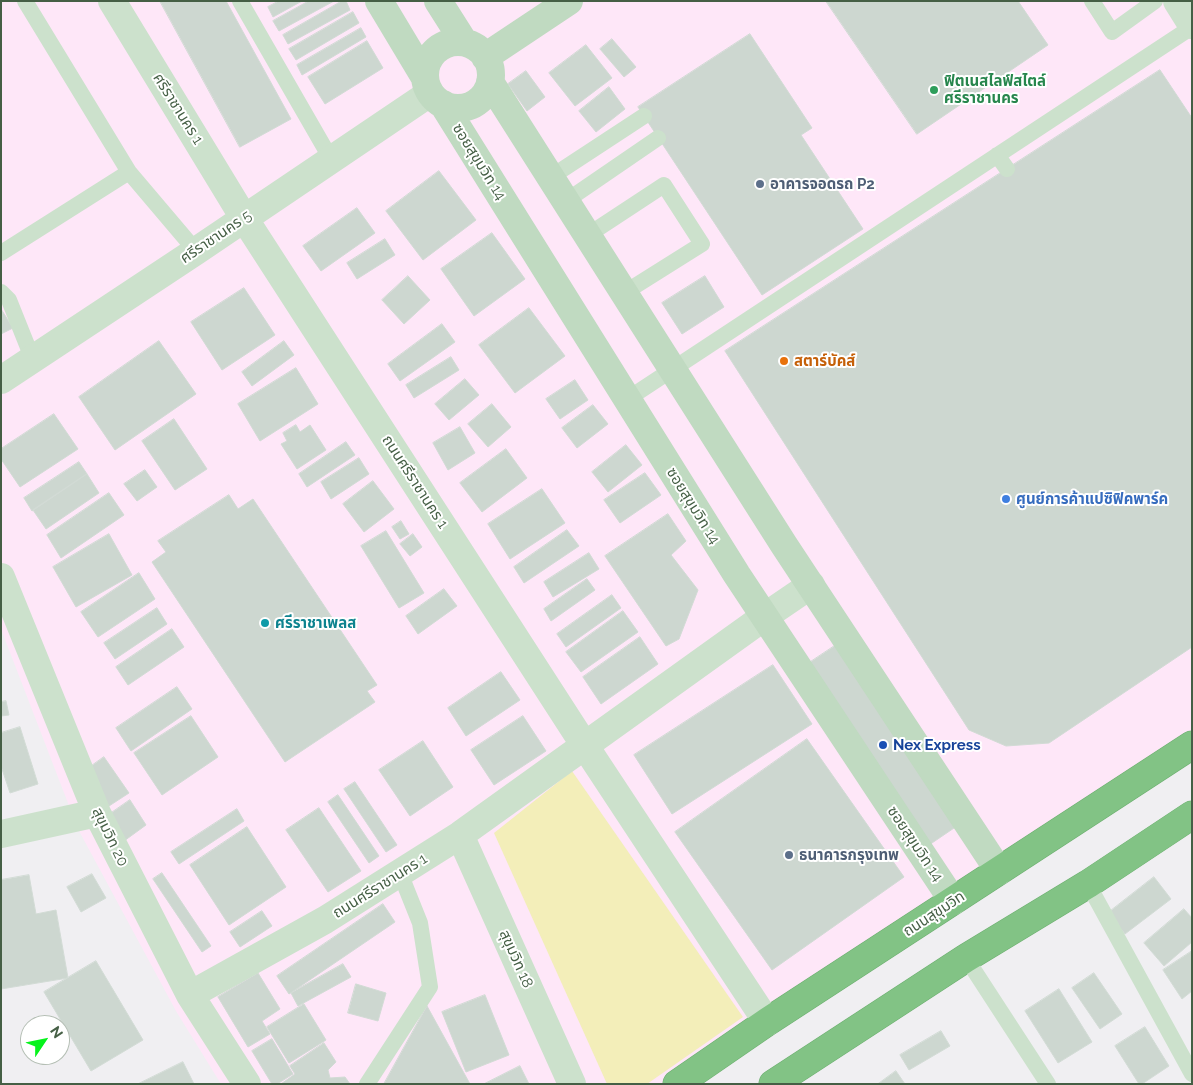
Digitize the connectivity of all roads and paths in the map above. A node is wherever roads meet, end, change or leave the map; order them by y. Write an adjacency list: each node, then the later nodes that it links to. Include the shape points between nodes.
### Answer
1 (25, 1): 16 (lane)
2 (112, 1): 19 (street, ศรีราชานคร 1)
3 (240, 1): 15 (lane)
4 (379, 1): 12 (street, ซอยสุขุมวิท 14)
5 (438, 1): 11 (street)
6 (569, 1): 11 (street)
7 (1092, 1): 8 (lane, via 1112,32)
8 (1155, 1)
9 (1177, 1): 10 (street)
10 (1192, 26): 26 (lane, via 1002,162)
11 (480, 60): 12 (street, via 454,42 444,44 430,57); 12 (street, via 486,91 472,105 452,108); 17 (street)
12 (432, 91): 15 (street, ศรีราชานคร 5); 28 (street, ซอยสุขุมวิท 14)
13 (644, 116): 17 (lane)
14 (658, 138): 18 (lane)
15 (331, 159): 19 (street, ศรีราชานคร 5)
16 (128, 172): 21 (lane); 22 (lane)
17 (551, 177): 18 (street)
18 (566, 201): 20 (street)
19 (244, 218): 21 (street, ศรีราชานคร 5); 33 (street, ถนนศรีราชานคร 1)
20 (588, 235): 24 (street); 24 (lane, via 664,185 702,244)
21 (196, 251): 25 (street, ศรีราชานคร 5)
22 (1, 253)
23 (1, 292): 25 (lane, via 9,300)
24 (624, 293): 26 (street)
25 (33, 360): 27 (street, ศรีราชานคร 5)
26 (672, 369): 28 (lane); 30 (street)
27 (1, 380)
28 (626, 400): 31 (street, ซอยสุขุมวิท 14)
29 (1, 577): 34 (street, สุขุมวิท 20)
30 (811, 586): 31 (street); 38 (street)
31 (764, 617): 33 (street); 41 (street, ซอยสุขุมวิท 14)
32 (1192, 745): 38 (highway, ถนนสุขุมวิท)
33 (585, 746): 37 (street, ถนนศรีราชานคร 1); 44 (street, ถนนศรีราชานคร 1)
34 (97, 813): 36 (street); 43 (street, สุขุมวิท 20)
35 (1192, 815): 40 (highway)
36 (1, 834)
37 (460, 835): 39 (street, ถนนศรีราชานคร 1); 48 (street, สุขุมวิท 18)
38 (999, 871): 41 (highway, ถนนสุขุมวิท)
39 (400, 873): 43 (street, ถนนศรีราชานคร 1, via 325,920); 47 (lane, via 420,923 430,987)
40 (1088, 884): 42 (highway); 45 (lane)
41 (953, 901): 44 (highway, ถนนสุขุมวิท)
42 (966, 958): 50 (highway); 51 (lane)
43 (190, 996): 46 (street, สุขุมวิท 20)
44 (767, 1022): 49 (highway, ถนนสุขุมวิท)
45 (1192, 1074)
46 (247, 1084)
47 (367, 1084)
48 (572, 1084)
49 (677, 1084)
50 (773, 1084)
51 (1048, 1084)

